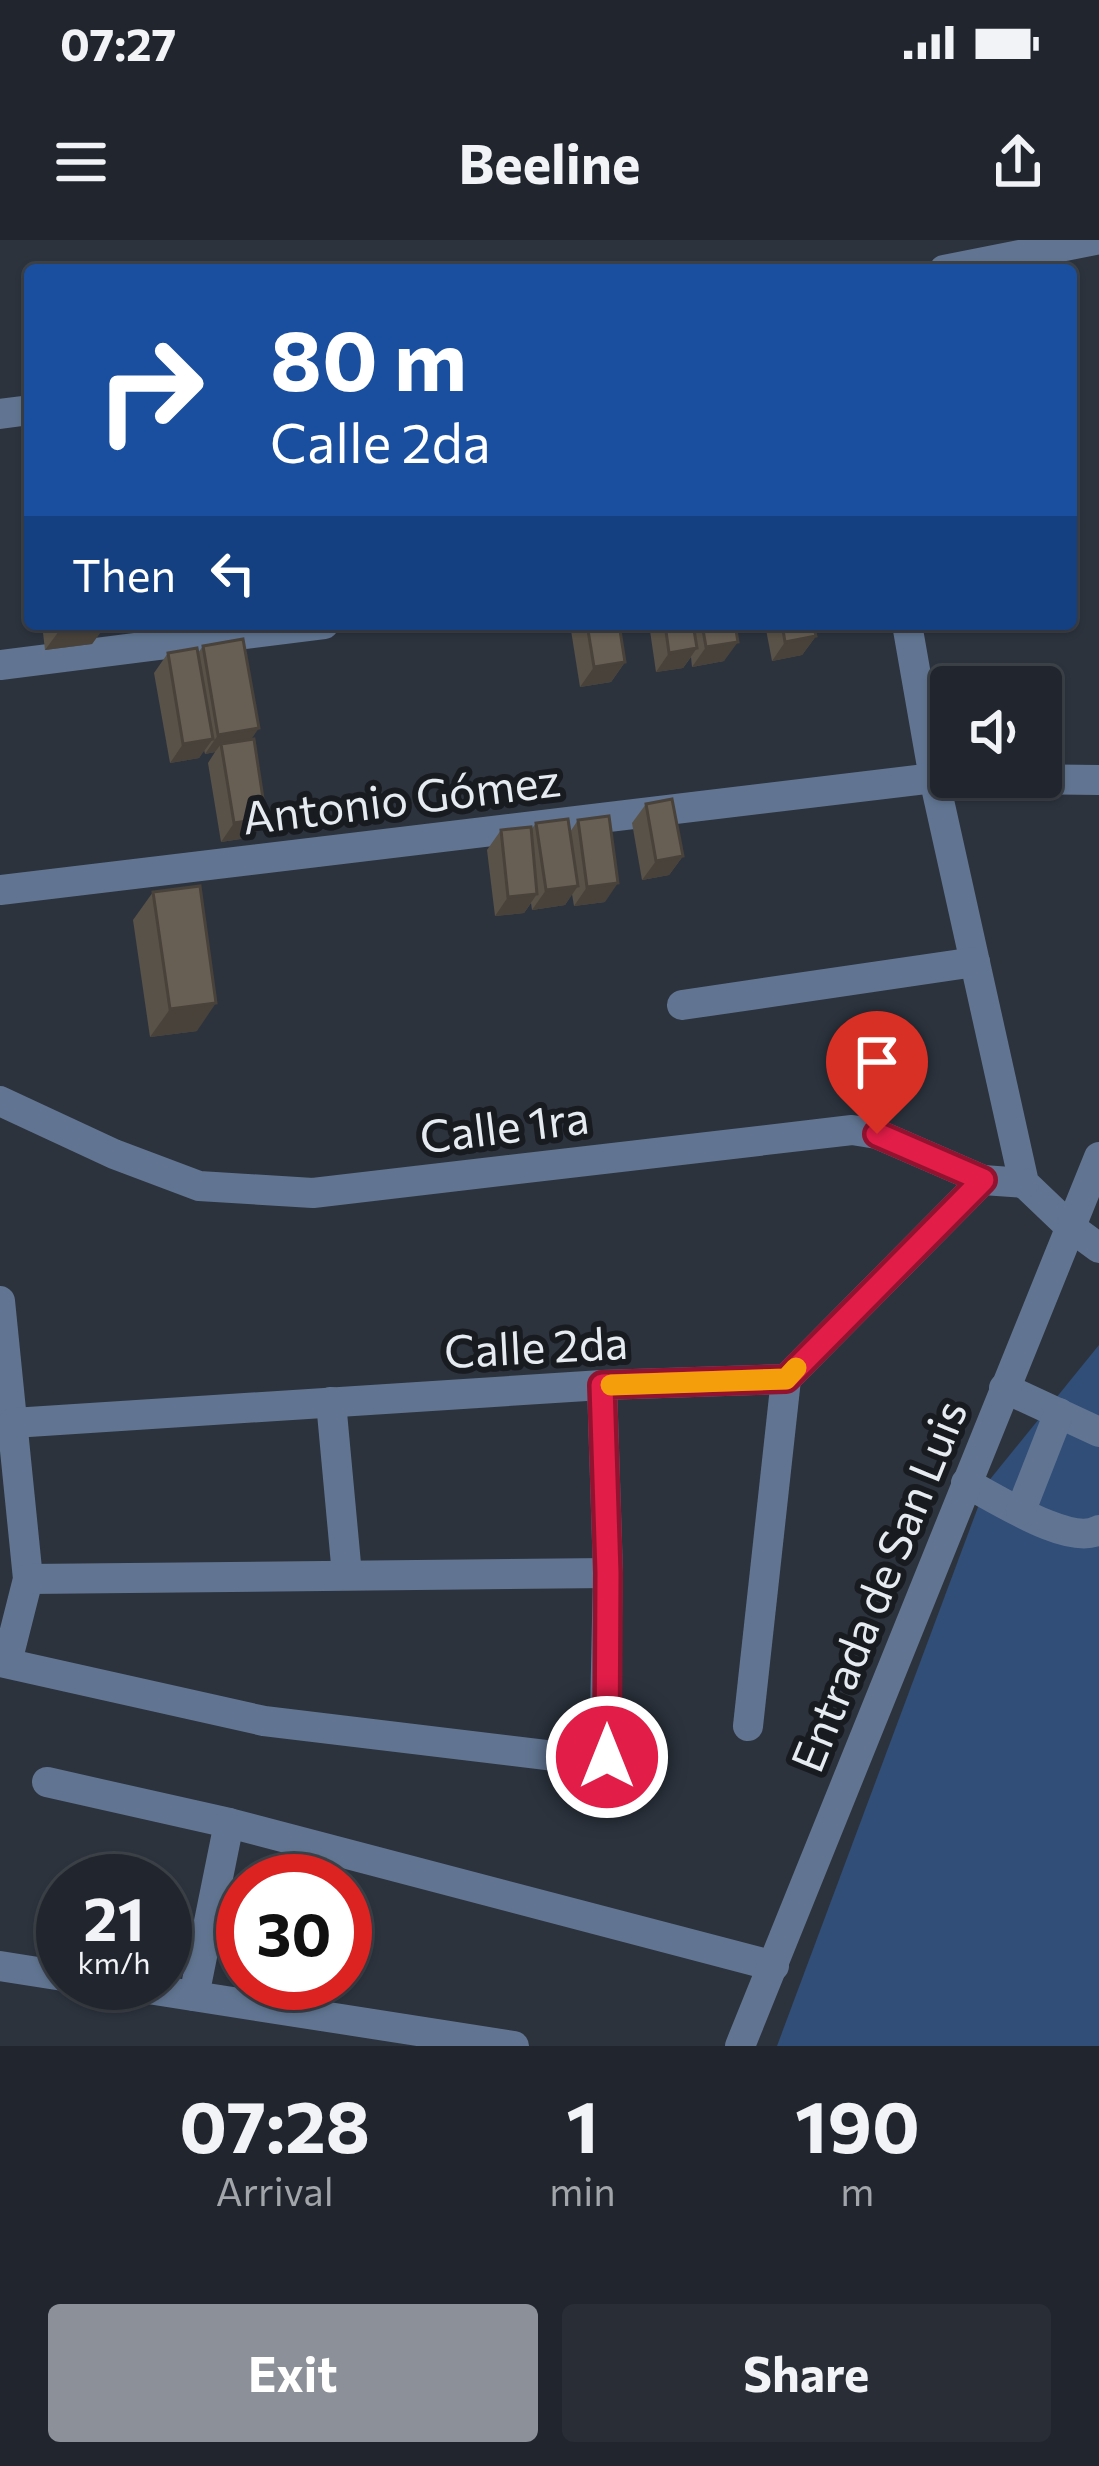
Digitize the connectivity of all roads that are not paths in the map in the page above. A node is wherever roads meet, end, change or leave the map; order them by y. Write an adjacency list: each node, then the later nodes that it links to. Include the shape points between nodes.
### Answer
1 (1095, 240): 2 (street)
2 (974, 264)
3 (277, 630): 5 (street)
4 (908, 630): 6 (street)
5 (0, 665)
6 (930, 755)
7 (930, 778): 11 (street, Antonio Gómez)
8 (1062, 780): 9 (street, Antonio Gómez)
9 (1099, 780)
10 (938, 798): 12 (street)
11 (0, 890)
12 (975, 962): 13 (street); 17 (street)
13 (682, 1005)
14 (0, 1101): 16 (street, Calle 1ra, via 199,1186 313,1193 852,1130)
15 (1099, 1157): 18 (street, Entrada de San Luis)
16 (983, 1180): 17 (street, Calle 1ra); 21 (street)
17 (1024, 1183): 18 (street)
18 (1069, 1226): 19 (street); 23 (street, Entrada de San Luis)
19 (1099, 1248)
20 (0, 1301): 26 (street)
21 (786, 1379): 22 (street, Calle 2da); 35 (street)
22 (602, 1385): 24 (street, Calle 2da); 31 (street)
23 (1004, 1388): 25 (street); 28 (street, Entrada de San Luis)
24 (331, 1402): 26 (street, Calle 2da); 32 (street)
25 (1059, 1413): 27 (street); 29 (street)
26 (13, 1423): 33 (street)
27 (1099, 1432)
28 (966, 1484): 29 (street); 39 (street, Entrada de San Luis)
29 (1021, 1510): 30 (street, via 1069,1534)
30 (1099, 1530)
31 (608, 1573): 32 (street); 34 (street, via 604,1762 264,1721)
32 (347, 1575): 33 (street)
33 (28, 1579): 34 (street)
34 (4, 1662)
35 (748, 1726)
36 (47, 1782): 37 (street)
37 (229, 1822): 39 (street); 41 (street)
38 (0, 1966): 40 (street)
39 (774, 1966): 43 (street, Entrada de San Luis)
40 (36, 1972)
41 (194, 1996): 42 (street)
42 (514, 2046)
43 (740, 2046)

